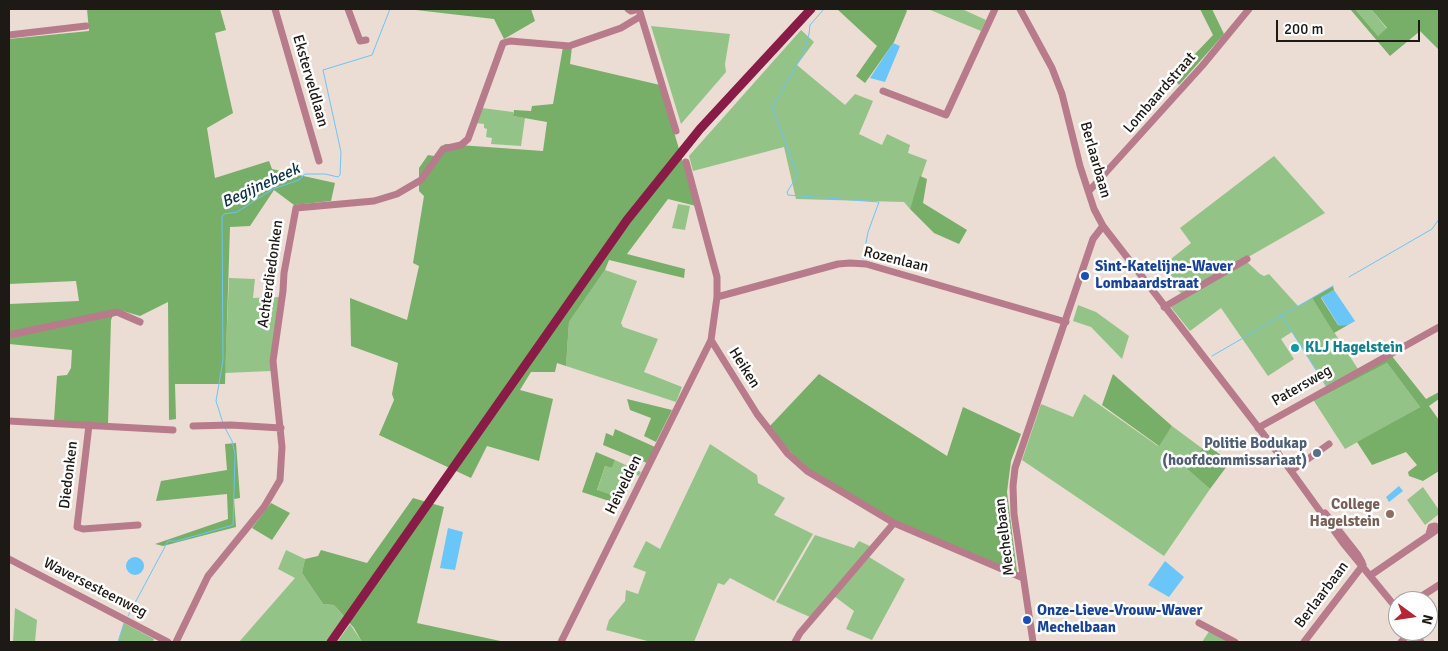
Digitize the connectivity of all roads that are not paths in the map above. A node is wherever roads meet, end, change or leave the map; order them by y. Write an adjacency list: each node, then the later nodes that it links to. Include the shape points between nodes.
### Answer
1 (275, 9): 14 (street, Eksterveldlaan)
2 (348, 9): 11 (street, via 360,41)
3 (628, 9): 8 (street)
4 (811, 9): 45 (main road, via 678,155 581,283)
5 (995, 9): 12 (street, via 946,115)
6 (1020, 9): 16 (street, Berlaarbaan, via 1052,68 1062,94)
7 (1249, 9): 16 (street, Lombaardstraat, via 1196,73)
8 (639, 11): 13 (street); 29 (street, Achterdiedonken, via 621,28 569,46 503,43 468,139 461,145 443,149 421,180 397,194 374,201 296,208 273,361)
9 (86, 26): 10 (street)
10 (9, 35)
11 (366, 40)
12 (883, 91)
13 (676, 131)
14 (319, 160)
15 (686, 162): 19 (street, Heiken, via 717,277)
16 (1088, 191): 17 (street, Berlaarbaan)
17 (1103, 226): 20 (street, Berlaarbaan); 21 (street, Mechelbaan, via 1092,239)
18 (1247, 259): 20 (street)
19 (718, 297): 21 (street, Rozenlaan, via 850,262); 25 (street, Heiken)
20 (1164, 307): 30 (street, Berlaarbaan)
21 (1065, 321): 40 (street, Mechelbaan, via 1016,468 1013,500)
22 (140, 322): 24 (street, via 117,312)
23 (1439, 327): 30 (street, Patersweg)
24 (9, 335)
25 (711, 340): 34 (street, Heiken, via 757,414 788,454 807,472); 46 (street, Heivelden)
26 (9, 421): 27 (street, Diedonken)
27 (89, 425): 31 (street, Diedonken); 35 (street, Diedonken, via 77,527)
28 (193, 426): 29 (street)
29 (281, 428): 44 (street, Achterdiedonken, via 282,468 277,488 208,576)
30 (1258, 428): 33 (street, Berlaarbaan)
31 (173, 430)
32 (1329, 444): 33 (street)
33 (1291, 471): 38 (street, Berlaarbaan)
34 (894, 523): 40 (street, Heiken); 47 (street)
35 (138, 525)
36 (1430, 534): 39 (street, Berlaarbaan)
37 (9, 559): 43 (street, Waversesteenweg)
38 (1363, 564): 39 (street, Berlaarbaan); 50 (street, Berlaarbaan)
39 (1370, 575): 41 (street, Berlaarbaan)
40 (1023, 578): 48 (street, Mechelbaan)
41 (1388, 598)
42 (1199, 623): 49 (street)
43 (168, 642)
44 (176, 642)
45 (331, 642)
46 (561, 642)
47 (795, 642)
48 (1033, 642)
49 (1235, 642)
50 (1304, 642)

